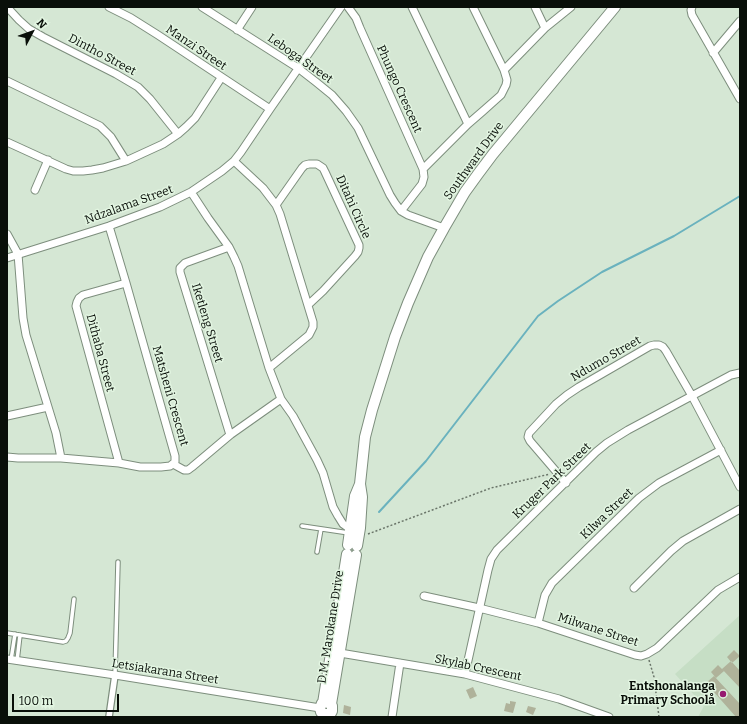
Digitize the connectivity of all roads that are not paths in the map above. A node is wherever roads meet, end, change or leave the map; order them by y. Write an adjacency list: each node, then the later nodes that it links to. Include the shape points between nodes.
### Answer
1 (7, 7): 24 (street, Dintho Street, via 29,29 138,87)
2 (109, 7): 19 (street, Manzi Street, via 158,35)
3 (202, 7): 15 (street, Leboga Street)
4 (252, 7): 15 (street)
5 (341, 7): 17 (street)
6 (348, 7): 29 (street, Phungo Crescent, via 356,18)
7 (412, 7): 23 (street)
8 (473, 7): 18 (street)
9 (535, 7): 14 (street)
10 (571, 7): 14 (street)
11 (615, 7): 35 (main road, Southward Drive, via 493,154 465,192)
12 (692, 7): 16 (street, via 692,15)
13 (740, 21): 16 (street)
14 (545, 28): 18 (street)
15 (237, 30): 17 (street, Leboga Street)
16 (713, 52): 21 (street)
17 (298, 68): 22 (street, Ndzalama Street); 33 (street, Leboga Street, via 332,95 346,111 358,128 390,195)
18 (504, 70): 23 (street, via 507,80 501,95)
19 (221, 78): 22 (street, Manzi Street); 24 (street, via 195,118)
20 (7, 81): 27 (street, via 100,126 111,137)
21 (740, 99)
22 (270, 109): 28 (street, Ndzalama Street)
23 (468, 124): 29 (street)
24 (178, 134): 27 (street, via 164,144)
25 (7, 142): 26 (street)
26 (48, 160): 27 (street, via 83,172); 30 (street)
27 (126, 161)
28 (234, 161): 31 (street, Ndzalama Street); 32 (street, via 263,188)
29 (423, 168): 33 (street, Phungo Crescent, via 424,181)
30 (35, 190)
31 (191, 192): 34 (street, Ndzalama Street); 37 (street)
32 (276, 205): 41 (street); 41 (street, Ditahi Circle, via 302,168 305,165 317,164 323,168 359,245 355,256)
33 (401, 211): 35 (street)
34 (109, 226): 38 (street, Ndzalama Street); 40 (street, Matsheni Crescent)
35 (444, 228): 44 (main road, Southward Drive, via 408,303)
36 (7, 234): 38 (street)
37 (229, 247): 42 (street, via 238,266); 49 (street, Iketleng Street, via 185,263 180,272)
38 (18, 254): 39 (street, Ndzalama Street); 47 (street, via 26,335)
39 (7, 258)
40 (126, 283): 53 (street, Dithaba Street, via 83,295 76,306); 54 (street, Matsheni Crescent, via 175,456)
41 (308, 305): 42 (street, via 312,331)
42 (269, 368): 46 (street)
43 (740, 373): 45 (street, Kruger Park Street, via 731,375)
44 (382, 376): 60 (main road, D.M. Marokane Drive, via 365,437 360,484 361,516)
45 (692, 396): 50 (street, Ndumo Street); 55 (street, Kruger Park Street, via 607,443); 55 (street, Ndumo Street, via 666,351 659,345 644,350 567,395 529,432 528,437)
46 (282, 399): 49 (street); 60 (street, via 317,460 333,507)
47 (48, 407): 48 (street); 52 (street)
48 (7, 416)
49 (230, 435): 54 (street, via 192,468 184,470)
50 (722, 450): 56 (street, Ndumo Street); 68 (street, Kilwa Street, via 659,483 639,498 552,583 545,596)
51 (7, 457): 52 (street, Matsheni Crescent)
52 (61, 458): 53 (street, Matsheni Crescent)
53 (118, 463): 54 (street, Matsheni Crescent, via 140,467)
54 (173, 464)
55 (566, 483): 67 (street, Kruger Park Street, via 497,550 491,559)
56 (740, 487)
57 (740, 509): 64 (street, via 683,541)
58 (302, 526): 59 (lane)
59 (321, 529): 60 (lane); 61 (lane)
60 (353, 543): 72 (main road, D.M. Marokane Drive); 77 (main road, D.M. Marokane Drive)
61 (317, 552)
62 (118, 562): 76 (lane)
63 (740, 577): 68 (street, Milwane Street, via 718,590 657,648 641,656)
64 (634, 588)
65 (424, 596): 67 (street, Milwane Street)
66 (74, 600): 71 (lane, via 70,633 66,641)
67 (479, 608): 68 (street, Milwane Street); 75 (street, Kruger Park Street)
68 (538, 622)
69 (7, 633): 70 (lane)
70 (15, 634): 71 (lane); 73 (lane)
71 (20, 635): 73 (lane)
72 (340, 653): 74 (street, Skylab Crescent); 77 (main road, D.M. Marokane Drive)
73 (12, 660): 76 (street, Letsiakarana Street)
74 (400, 663): 75 (street, Skylab Crescent); 79 (street)
75 (465, 674): 80 (street, Skylab Crescent, via 559,699)
76 (115, 675): 77 (street, Letsiakarana Street); 78 (street)
77 (325, 711)
78 (109, 717)
79 (392, 717)
80 (609, 717)

